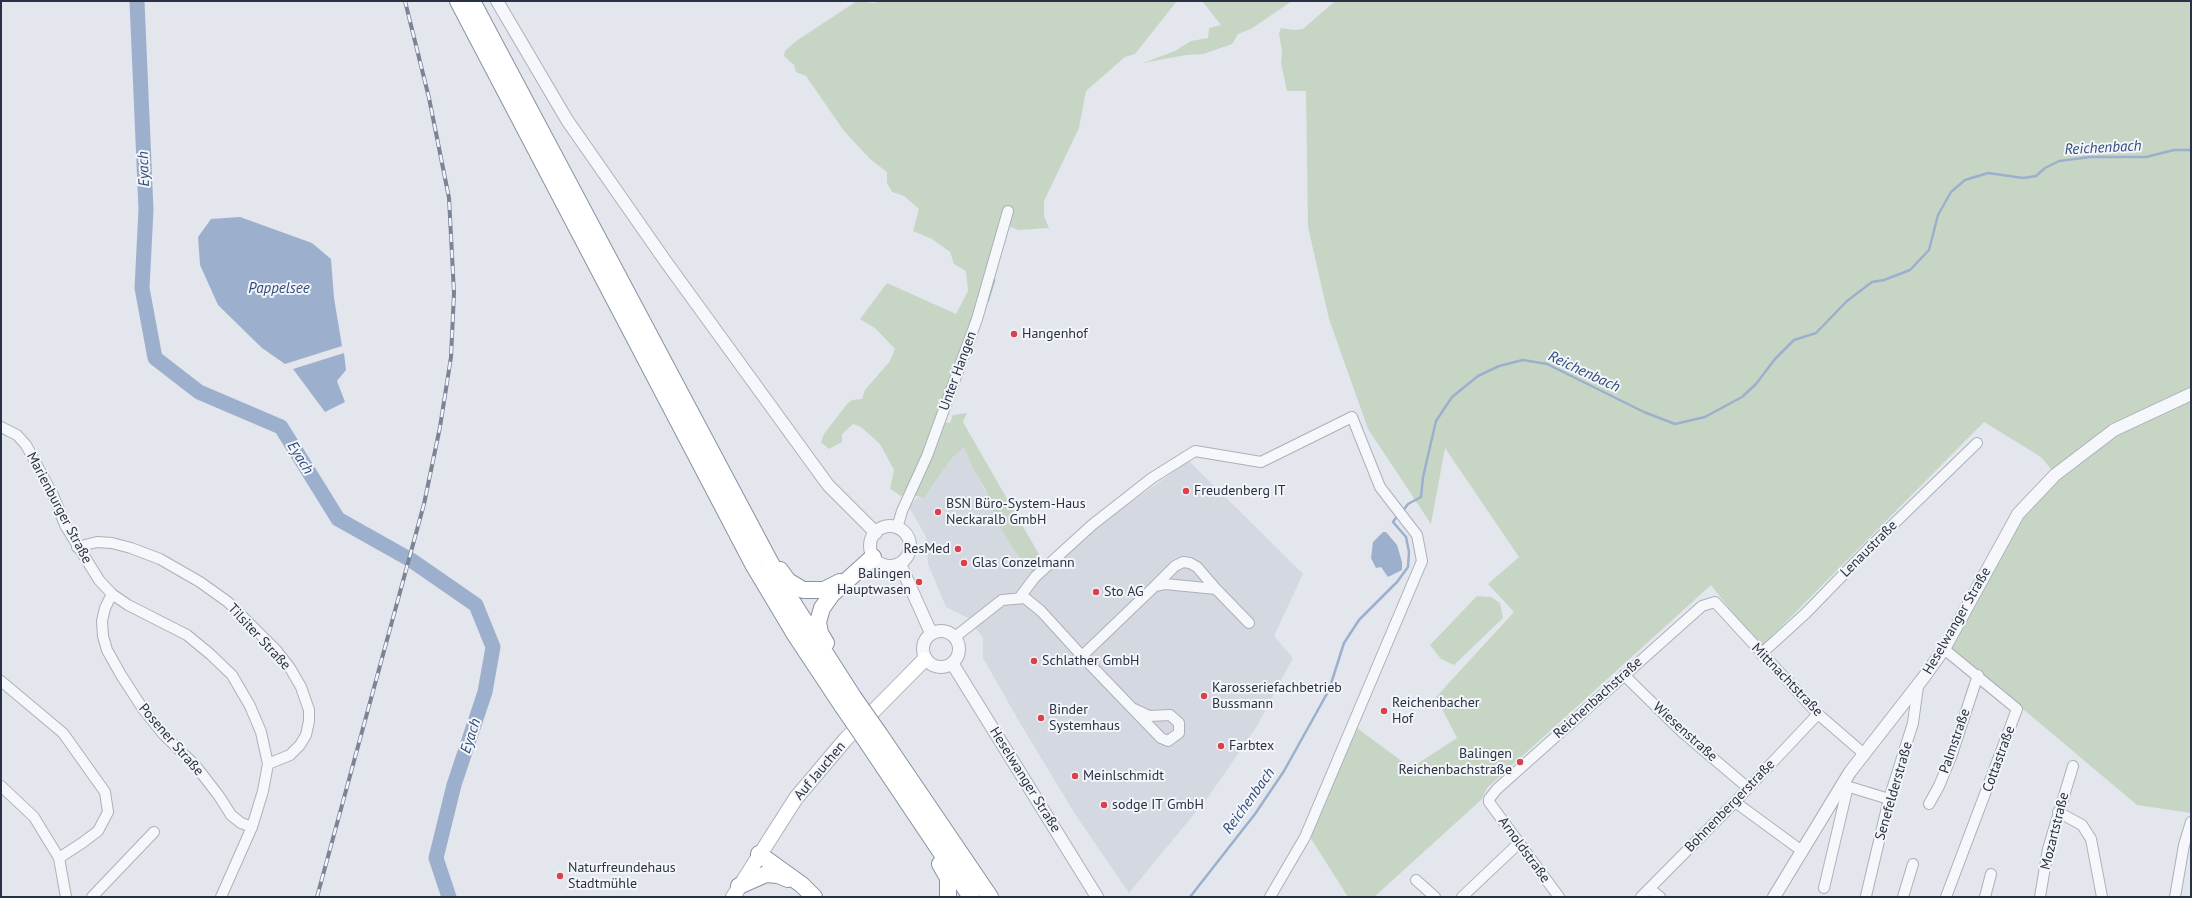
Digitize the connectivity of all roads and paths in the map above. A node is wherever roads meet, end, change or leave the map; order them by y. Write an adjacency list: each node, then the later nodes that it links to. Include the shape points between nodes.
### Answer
1 (458, 1): 33 (highway, via 754,566 794,633)
2 (472, 1): 10 (highway)
3 (497, 1): 9 (street, via 567,120 666,262 828,485)
4 (1008, 211): 8 (street, Unter Hangen, via 977,319 927,456)
5 (2191, 394): 23 (street, Heselwanger Straße, via 2114,430 2055,475 2018,514)
6 (1, 427): 11 (street, Marienburger Straße, via 17,435 26,445 53,494)
7 (1977, 443): 24 (street, Lenaustraße, via 1806,613)
8 (897, 528): 9 (street, via 886,527); 13 (street, via 907,536 910,548)
9 (876, 533): 12 (street, via 871,544)
10 (757, 539): 14 (highway, via 788,581 803,590 824,590); 31 (highway, via 786,592)
11 (77, 546): 17 (street, Marienburger Straße, via 99,580); 38 (street, Tilsiter Straße, via 98,542 112,543 160,559 228,602 276,650 301,687 309,710 309,721 306,735 300,745 290,755)
12 (873, 557): 13 (street, via 882,565); 14 (highway)
13 (900, 564): 21 (street)
14 (849, 578): 31 (highway, via 822,608 818,622 820,633 838,664)
15 (1155, 586): 16 (street, via 1166,584); 16 (street, via 1175,566 1183,562 1197,568); 25 (street)
16 (1216, 589): 20 (street)
17 (112, 594): 38 (street, Marienburger Straße, via 128,606 187,635 232,675 261,732); 49 (street, Posener Straße, via 104,608 103,636 120,675 143,709 164,735 195,765 231,815 240,823)
18 (1020, 597): 22 (street, via 1002,600); 25 (street, via 1026,598 1041,611); 72 (street, via 1035,577 1092,525 1152,478 1194,451 1261,462 1352,417 1380,487 1417,535 1422,561 1304,837)
19 (1715, 602): 24 (street, Mittnachtstraße); 28 (street, Reichenbachstraße, via 1702,606)
20 (1249, 623)
21 (931, 633): 22 (street, via 943,631); 26 (street, via 923,645)
22 (956, 638): 27 (street, via 959,652)
23 (1944, 648): 29 (street, Cottastraße); 32 (street, Heselwanger Straße)
24 (1761, 654): 35 (street, Mittnachtstraße)
25 (1082, 656): 34 (street)
26 (925, 659): 27 (street, via 931,665 939,667); 54 (main road, Auf Jauchen, via 840,746 796,798)
27 (952, 663): 71 (street, Heselwanger Straße)
28 (1624, 675): 42 (street, Wiesenstraße, via 1682,732); 44 (street, Reichenbachstraße, via 1497,789)
29 (1978, 676): 46 (street, Palmstraße, via 1951,757); 80 (street, Cottastraße, via 2017,709)
30 (1, 681): 55 (street, via 63,733 94,773 105,792 108,812 98,831)
31 (843, 681): 33 (highway)
32 (1918, 686): 37 (street, Heselwanger Straße); 43 (street, Senefelderstraße, via 1913,723)
33 (848, 702): 36 (highway, bridge)
34 (1132, 708)
35 (1818, 714): 37 (street, Mittnachtstraße); 42 (street, Bohnenbergerstraße)
36 (874, 740): 50 (highway); 70 (highway)
37 (1863, 753): 41 (street, Heselwanger Straße)
38 (268, 764): 49 (street, Marienburger Straße, via 263,792)
39 (2073, 766): 47 (street, Mozartstraße)
40 (1, 786): 55 (street, via 34,817)
41 (1845, 786): 43 (street); 53 (street, Heselwanger Straße); 60 (street)
42 (1748, 787): 45 (street, Bohnenbergerstraße)
43 (1888, 799): 63 (street, Senefelderstraße)
44 (1489, 802): 52 (street, Arnoldstraße)
45 (1735, 802): 53 (street); 61 (street, Bohnenbergerstraße)
46 (1929, 804)
47 (2058, 812): 82 (street, Mozartstraße, via 2048,849); 83 (street, via 2082,825 2091,839)
48 (2191, 822): 84 (street, via 2184,845)
49 (252, 827): 66 (street, Marienburger Straße)
50 (926, 831): 68 (highway, via 932,850 948,878); 69 (highway)
51 (154, 832): 65 (street)
52 (1519, 844): 74 (street); 75 (street, Arnoldstraße)
53 (1802, 851): 78 (street, Heselwanger Straße)
54 (758, 854): 59 (highway); 62 (main road, Auf Jauchen)
55 (59, 858): 64 (street)
56 (1913, 864): 79 (street)
57 (1991, 874): 81 (street)
58 (1416, 880): 73 (street)
59 (802, 885): 62 (highway, via 778,875 766,874); 67 (highway)
60 (1824, 888)
61 (1650, 889): 76 (street, Bohnenbergerstraße); 77 (street)
62 (736, 891)
63 (1866, 896)
64 (66, 897)
65 (92, 897)
66 (221, 897)
67 (814, 897)
68 (948, 897)
69 (971, 897)
70 (990, 897)
71 (1097, 897)
72 (1270, 897)
73 (1435, 897)
74 (1462, 897)
75 (1559, 897)
76 (1641, 897)
77 (1660, 897)
78 (1774, 897)
79 (1903, 897)
80 (1946, 897)
81 (1985, 897)
82 (2040, 897)
83 (2102, 897)
84 (2175, 897)

